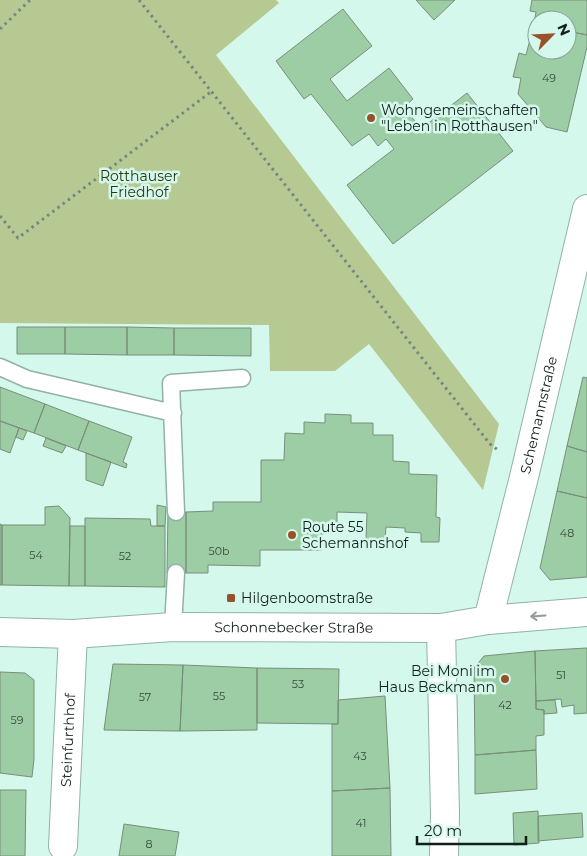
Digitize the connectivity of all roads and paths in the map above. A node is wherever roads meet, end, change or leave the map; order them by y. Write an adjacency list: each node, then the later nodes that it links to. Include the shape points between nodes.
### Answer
1 (30, 0): 3 (path)
2 (140, 0): 4 (path)
3 (0, 29)
4 (212, 91): 6 (path, via 18,238); 10 (path, via 490,444)
5 (587, 209): 10 (street, Schemannstraße)
6 (0, 216)
7 (0, 367): 9 (lane, via 27,379)
8 (242, 378): 9 (lane, via 171,382)
9 (173, 413): 11 (lane)
10 (525, 473): 14 (street, Schemannstraße)
11 (176, 512)
12 (176, 573): 15 (lane)
13 (587, 612): 14 (street, Schonnebecker Straße, one-way to 14)
14 (488, 620): 16 (street, Schonnebecker Straße)
15 (173, 627): 16 (street, Schonnebecker Straße); 18 (street, Schonnebecker Straße)
16 (441, 628): 20 (street)
17 (0, 632): 18 (street, Schonnebecker Straße)
18 (73, 634): 19 (street, Steinfurthhof)
19 (63, 846)
20 (444, 856)

